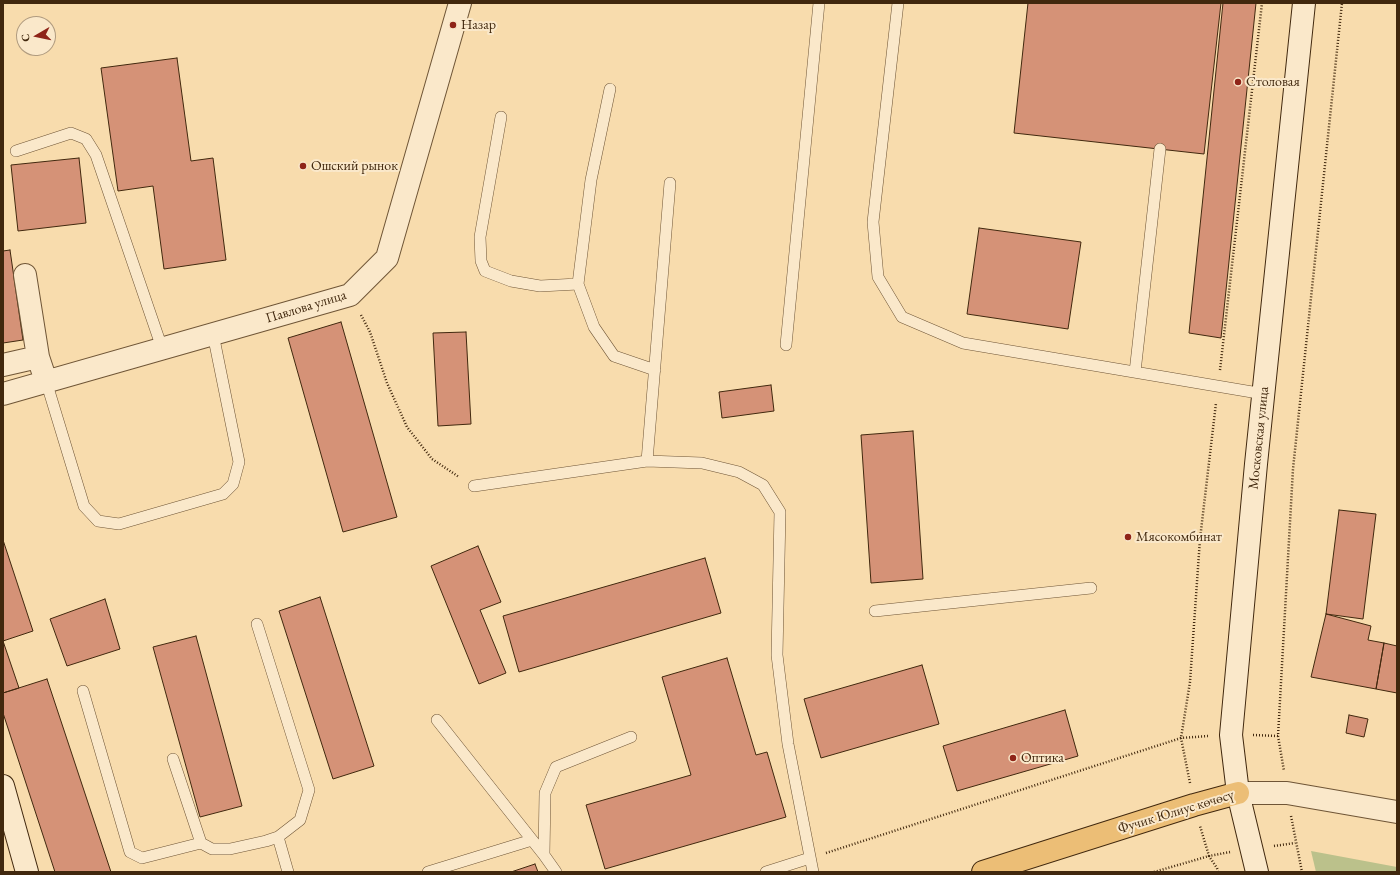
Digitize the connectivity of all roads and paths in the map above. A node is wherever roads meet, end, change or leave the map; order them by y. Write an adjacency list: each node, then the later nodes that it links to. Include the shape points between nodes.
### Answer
1 (460, 3): 14 (street, Павлова улица, via 387,258)
2 (818, 3): 16 (lane)
3 (898, 3): 21 (lane, via 873,222 878,277 902,317 963,343)
4 (1262, 3): 23 (path)
5 (1304, 3): 25 (street, Московская улица)
6 (1342, 3): 33 (path, via 1293,469 1278,736)
7 (610, 89): 13 (lane, via 591,180)
8 (501, 118): 13 (lane, via 480,237 481,261 485,271 511,281 540,286)
9 (1160, 149): 21 (lane)
10 (16, 151): 17 (lane, via 71,133 86,140 96,155)
11 (670, 183): 20 (lane)
12 (25, 275): 18 (street)
13 (578, 284): 20 (lane, via 594,327 614,356)
14 (350, 295): 15 (street, Павлова улица); 27 (path, via 370,332 387,383 407,427 432,460)
15 (213, 334): 17 (street, Павлова улица); 22 (lane, via 239,462 233,484 223,494 119,524 98,521 84,506)
16 (786, 345)
17 (162, 348): 22 (street, Павлова улица)
18 (38, 357): 19 (street); 22 (street)
19 (3, 365)
20 (655, 370): 26 (lane)
21 (1134, 372): 23 (lane)
22 (46, 381): 24 (street, Павлова улица)
23 (1218, 386): 25 (lane); 35 (path, via 1200,539 1190,682)
24 (3, 394)
25 (1264, 394): 33 (street, Московская улица)
26 (647, 461): 27 (lane); 45 (lane, via 702,462 739,472 763,485 780,512 777,655 788,744)
27 (474, 486)
28 (1091, 588): 29 (lane)
29 (875, 611)
30 (257, 624): 40 (lane, via 309,790 300,820)
31 (83, 691): 42 (lane, via 130,852 142,858)
32 (437, 720): 41 (lane)
33 (1231, 735): 35 (path); 38 (street, Московская улица)
34 (631, 737): 43 (lane, via 556,767 545,793)
35 (1180, 738): 45 (path)
36 (173, 759): 42 (lane)
37 (3, 786): 46 (street)
38 (1238, 793): 39 (street, Фучик Юлиус көчөсү, via 1287,793); 52 (main road, Фучик Юлиус көчөсү); 54 (street, Московская улица)
39 (1397, 812)
40 (278, 837): 42 (lane, via 230,849 212,849); 47 (lane)
41 (532, 840): 43 (lane); 48 (lane)
42 (201, 843)
43 (544, 855): 49 (lane)
44 (1209, 856): 53 (path)
45 (810, 858): 50 (lane); 51 (lane)
46 (27, 872)
47 (288, 872)
48 (428, 872)
49 (556, 872)
50 (766, 872)
51 (813, 872)
52 (983, 872)
53 (1218, 872)
54 (1257, 872)

